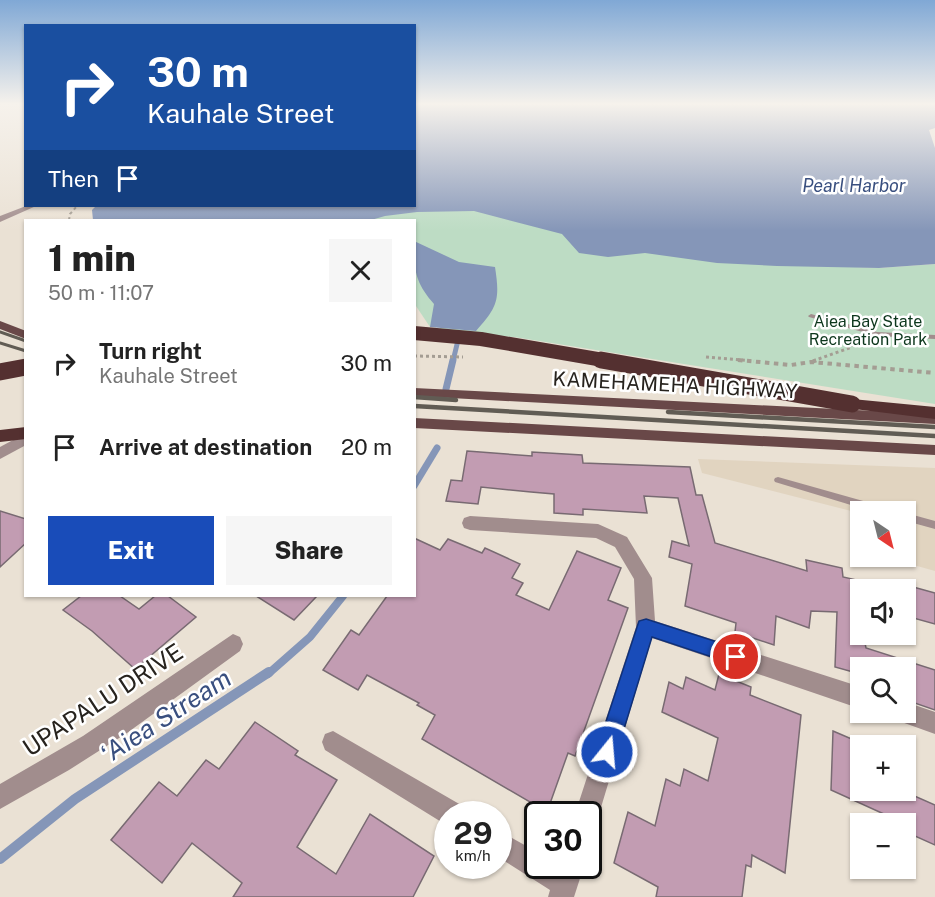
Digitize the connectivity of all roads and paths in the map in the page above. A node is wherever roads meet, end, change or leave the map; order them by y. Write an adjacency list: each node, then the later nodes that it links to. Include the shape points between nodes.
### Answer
1 (30, 207): 2 (street)
2 (0, 219)
3 (811, 316): 5 (lane)
4 (0, 325): 7 (main road)
5 (854, 329): 8 (lane); 12 (path, via 852,347)
6 (416, 333): 17 (highway, bridge, via 481,339 852,404)
7 (24, 335)
8 (935, 337)
9 (416, 356): 10 (path)
10 (425, 356)
11 (0, 362): 13 (main road)
12 (812, 362)
13 (24, 368)
14 (24, 368): 15 (highway, bridge)
15 (0, 372)
16 (416, 392): 19 (main road, KAMEHAMEHA HIGHWAY)
17 (935, 413)
18 (416, 419): 23 (main road)
19 (935, 419)
20 (24, 435): 21 (highway)
21 (0, 436)
22 (24, 436): 24 (street)
23 (935, 450)
24 (0, 454)
25 (778, 480): 26 (lane)
26 (850, 501)
27 (916, 519): 29 (lane)
28 (470, 523): 30 (street, via 598,531 621,542 643,578)
29 (935, 525)
30 (646, 627): 32 (street); 37 (street)
31 (233, 644): 36 (street, UPAPALU DRIVE, via 151,706)
32 (850, 694)
33 (916, 716): 34 (street)
34 (935, 723)
35 (333, 742): 38 (street)
36 (0, 797)
37 (591, 801)
38 (434, 803)
39 (512, 851): 40 (street)
40 (566, 882)

